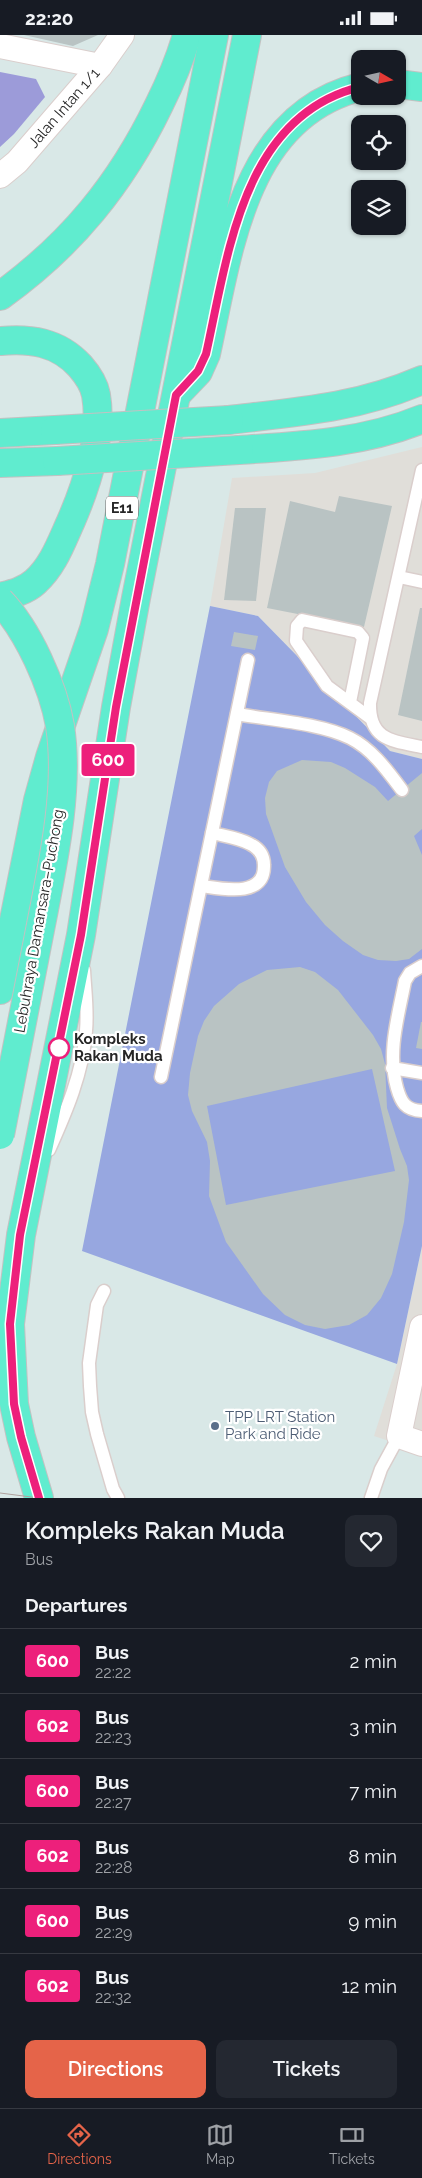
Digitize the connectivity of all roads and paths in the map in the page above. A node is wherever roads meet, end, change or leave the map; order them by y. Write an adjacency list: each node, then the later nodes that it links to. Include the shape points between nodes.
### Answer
1 (122, 35): 6 (street, Jalan Intan 1/1)
2 (187, 35): 11 (highway, via 166,91 120,175 58,248)
3 (214, 35): 31 (highway, E11, via 107,579 38,800)
4 (247, 35): 14 (highway, E11)
5 (0, 46): 6 (street)
6 (100, 66): 10 (street, Jalan Intan 1/1, via 17,162)
7 (406, 85): 8 (highway)
8 (422, 87)
9 (351, 90): 14 (highway, via 318,103 270,149 246,193 235,227 206,354 198,371)
10 (0, 176)
11 (0, 296)
12 (0, 341): 21 (highway, via 35,340 63,351 92,382 97,409 93,451 82,495 55,557 33,584)
13 (422, 380): 16 (highway, bridge, via 334,408 229,420)
14 (176, 395): 41 (highway, E11, via 116,707 81,935 20,1235 10,1324 14,1404)
15 (422, 419): 17 (highway, bridge, via 393,429 319,444)
16 (0, 433)
17 (0, 463)
18 (422, 469): 19 (lane)
19 (399, 577): 20 (lane); 25 (lane)
20 (422, 582)
21 (0, 599): 36 (highway, Lebuhraya Damansara–Puchong, bridge, via 31,648 54,701 60,726 62,778 49,883)
22 (248, 660): 24 (lane)
23 (350, 702): 23 (lane, via 327,686 296,641 297,626 302,620 358,632 363,637); 25 (lane)
24 (237, 714): 27 (lane, via 321,729 350,738 372,754); 28 (lane)
25 (369, 717): 26 (lane, via 382,736)
26 (422, 747)
27 (402, 789)
28 (212, 833): 29 (lane); 29 (lane, via 250,843 260,852 264,872 261,880 242,889)
29 (202, 886): 34 (lane)
30 (422, 966): 32 (lane, via 410,973 405,981 392,1050)
31 (1, 977)
32 (392, 1068): 33 (lane); 35 (lane, via 403,1105)
33 (422, 1073)
34 (161, 1077)
35 (422, 1111)
36 (0, 1135)
37 (104, 1291): 42 (lane, via 98,1305 89,1363 92,1412)
38 (422, 1327): 39 (street)
39 (399, 1436): 40 (street); 43 (lane, via 381,1469)
40 (422, 1444)
41 (39, 1498)
42 (118, 1498)
43 (371, 1498)

